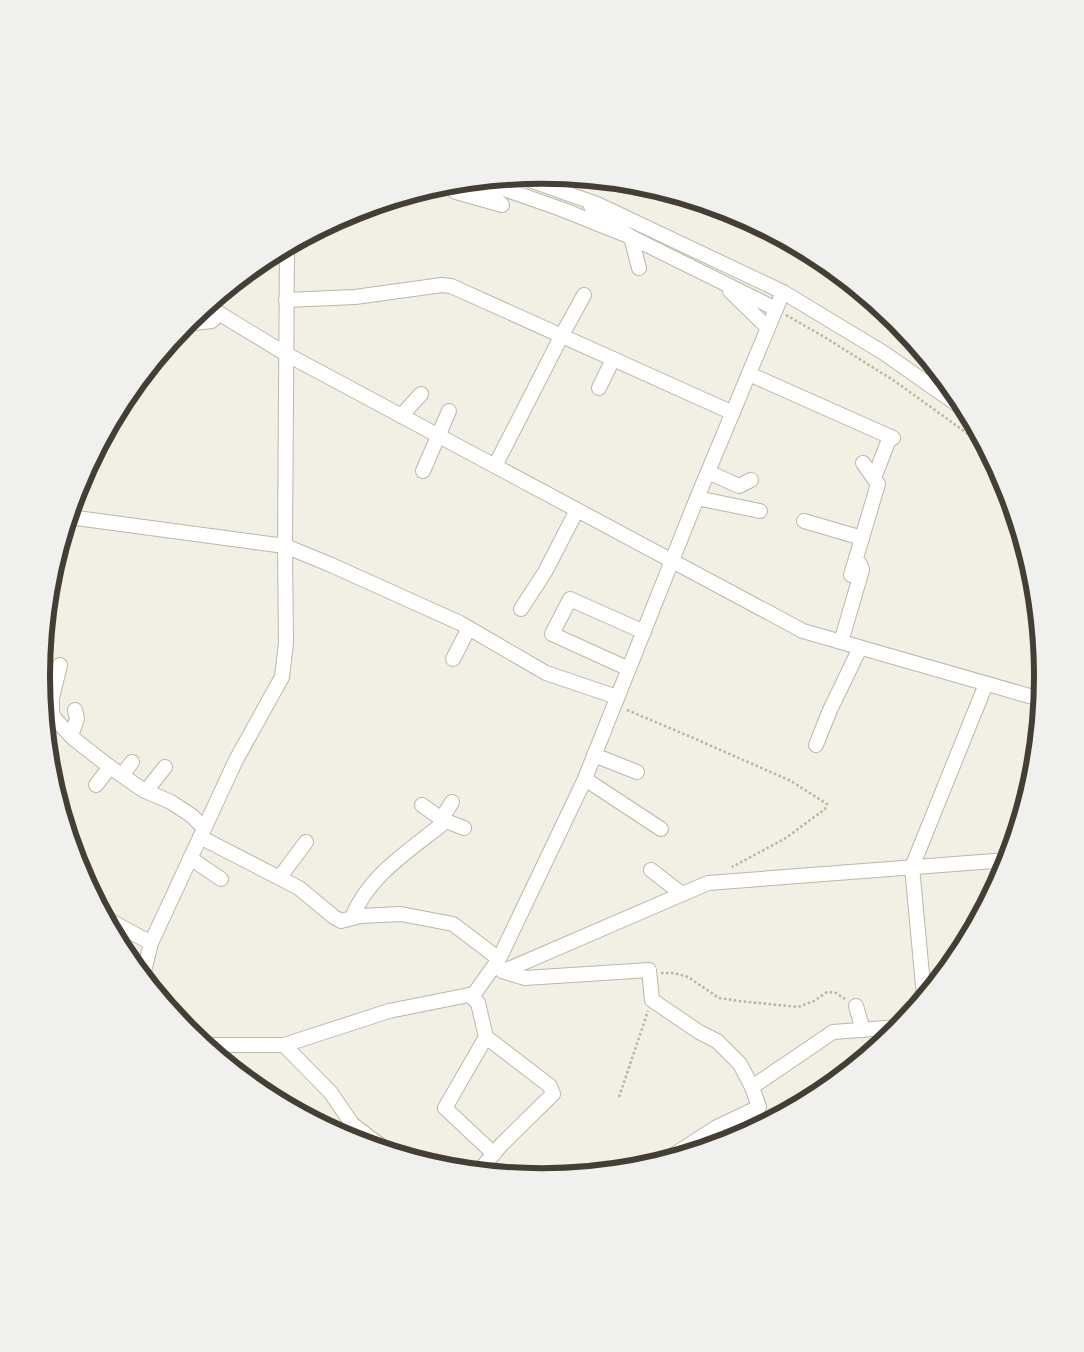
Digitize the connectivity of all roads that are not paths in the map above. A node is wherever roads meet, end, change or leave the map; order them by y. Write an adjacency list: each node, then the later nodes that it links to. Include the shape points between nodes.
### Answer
1 (540, 184): 5 (street)
2 (496, 186): 6 (street)
3 (486, 187): 4 (street, via 502,205)
4 (455, 192)
5 (588, 201): 6 (street, via 595,212); 7 (street)
6 (631, 237): 8 (street); 8 (street, via 639,265)
7 (693, 249): 10 (street); 11 (street)
8 (664, 253): 10 (street)
9 (286, 256): 13 (street)
10 (720, 281): 14 (street); 18 (street)
11 (783, 292): 14 (street); 25 (street, via 884,353)
12 (584, 295): 19 (street)
13 (286, 300): 19 (street, via 355,297 451,286); 20 (street)
14 (776, 309): 18 (street)
15 (214, 310): 20 (street)
16 (213, 311): 17 (street, via 212,321)
17 (200, 322)
18 (768, 328): 22 (street)
19 (562, 335): 21 (street); 31 (street)
20 (286, 354): 28 (street); 42 (street)
21 (613, 359): 23 (street); 27 (street)
22 (749, 374): 27 (street); 34 (street, via 892,437)
23 (599, 388)
24 (421, 394): 28 (street)
25 (947, 397)
26 (449, 411): 29 (street)
27 (733, 412): 33 (street)
28 (402, 416): 29 (street)
29 (439, 436): 31 (street); 32 (street)
30 (863, 463): 34 (street)
31 (496, 466): 37 (street)
32 (423, 471)
33 (708, 472): 35 (street, via 739,486); 36 (street)
34 (874, 478): 41 (street, via 878,484)
35 (751, 480)
36 (697, 498): 38 (street); 43 (street)
37 (577, 510): 43 (street); 44 (street, via 545,572)
38 (760, 511)
39 (76, 518): 42 (street)
40 (804, 521): 41 (street)
41 (862, 538): 47 (street, via 853,568 860,563 862,570)
42 (285, 546): 45 (street); 75 (street, via 286,643 282,677 236,760)
43 (673, 560): 46 (street); 47 (street, via 803,631)
44 (521, 609)
45 (469, 628): 49 (street); 56 (street, via 546,673)
46 (644, 632): 51 (street); 51 (street, via 570,599 552,634)
47 (841, 642): 48 (street)
48 (860, 648): 54 (street); 61 (street)
49 (453, 658)
50 (60, 665): 53 (street)
51 (628, 669): 56 (street)
52 (50, 677): 53 (street)
53 (56, 679): 58 (street)
54 (986, 684): 55 (street); 79 (street)
55 (1033, 697)
56 (616, 701): 62 (street)
57 (75, 710): 60 (street, via 77,719)
58 (52, 714)
59 (52, 721): 60 (street)
60 (71, 736): 65 (street)
61 (816, 745)
62 (594, 755): 66 (street); 67 (street)
63 (132, 762): 65 (street)
64 (165, 767): 69 (street)
65 (116, 770): 68 (street); 69 (street)
66 (637, 772)
67 (585, 779): 74 (street); 88 (street)
68 (96, 785)
69 (146, 791): 75 (street, via 192,816)
70 (452, 802): 72 (street)
71 (422, 805): 72 (street)
72 (444, 820): 73 (street); 84 (street, via 368,888)
73 (464, 828)
74 (661, 829)
75 (202, 833): 77 (street); 81 (street)
76 (306, 842): 81 (street)
77 (190, 858): 82 (street); 86 (street)
78 (998, 861): 79 (street)
79 (912, 867): 83 (street, via 708,883); 89 (street)
80 (651, 870): 83 (street)
81 (280, 877): 84 (street, via 300,888 334,917 342,921)
82 (222, 879)
83 (682, 894): 88 (street)
84 (352, 918): 88 (street, via 401,914 453,924)
85 (118, 925): 86 (street)
86 (151, 943): 87 (street)
87 (145, 966)
88 (499, 966): 90 (street); 97 (street, via 526,978 649,970 652,1000 717,1041 740,1064)
89 (923, 987)
90 (470, 995): 94 (street, via 478,1003); 96 (street, via 389,1011)
91 (856, 1006): 93 (street)
92 (886, 1028): 93 (street)
93 (863, 1030): 97 (street, via 833,1032)
94 (486, 1037): 100 (street, via 445,1108); 100 (street, via 550,1086 553,1094)
95 (216, 1044): 96 (street)
96 (284, 1046): 98 (street, via 330,1093)
97 (752, 1087): 99 (street, via 758,1107)
98 (362, 1134)
99 (688, 1146)
100 (494, 1154): 101 (street)
101 (485, 1165)

